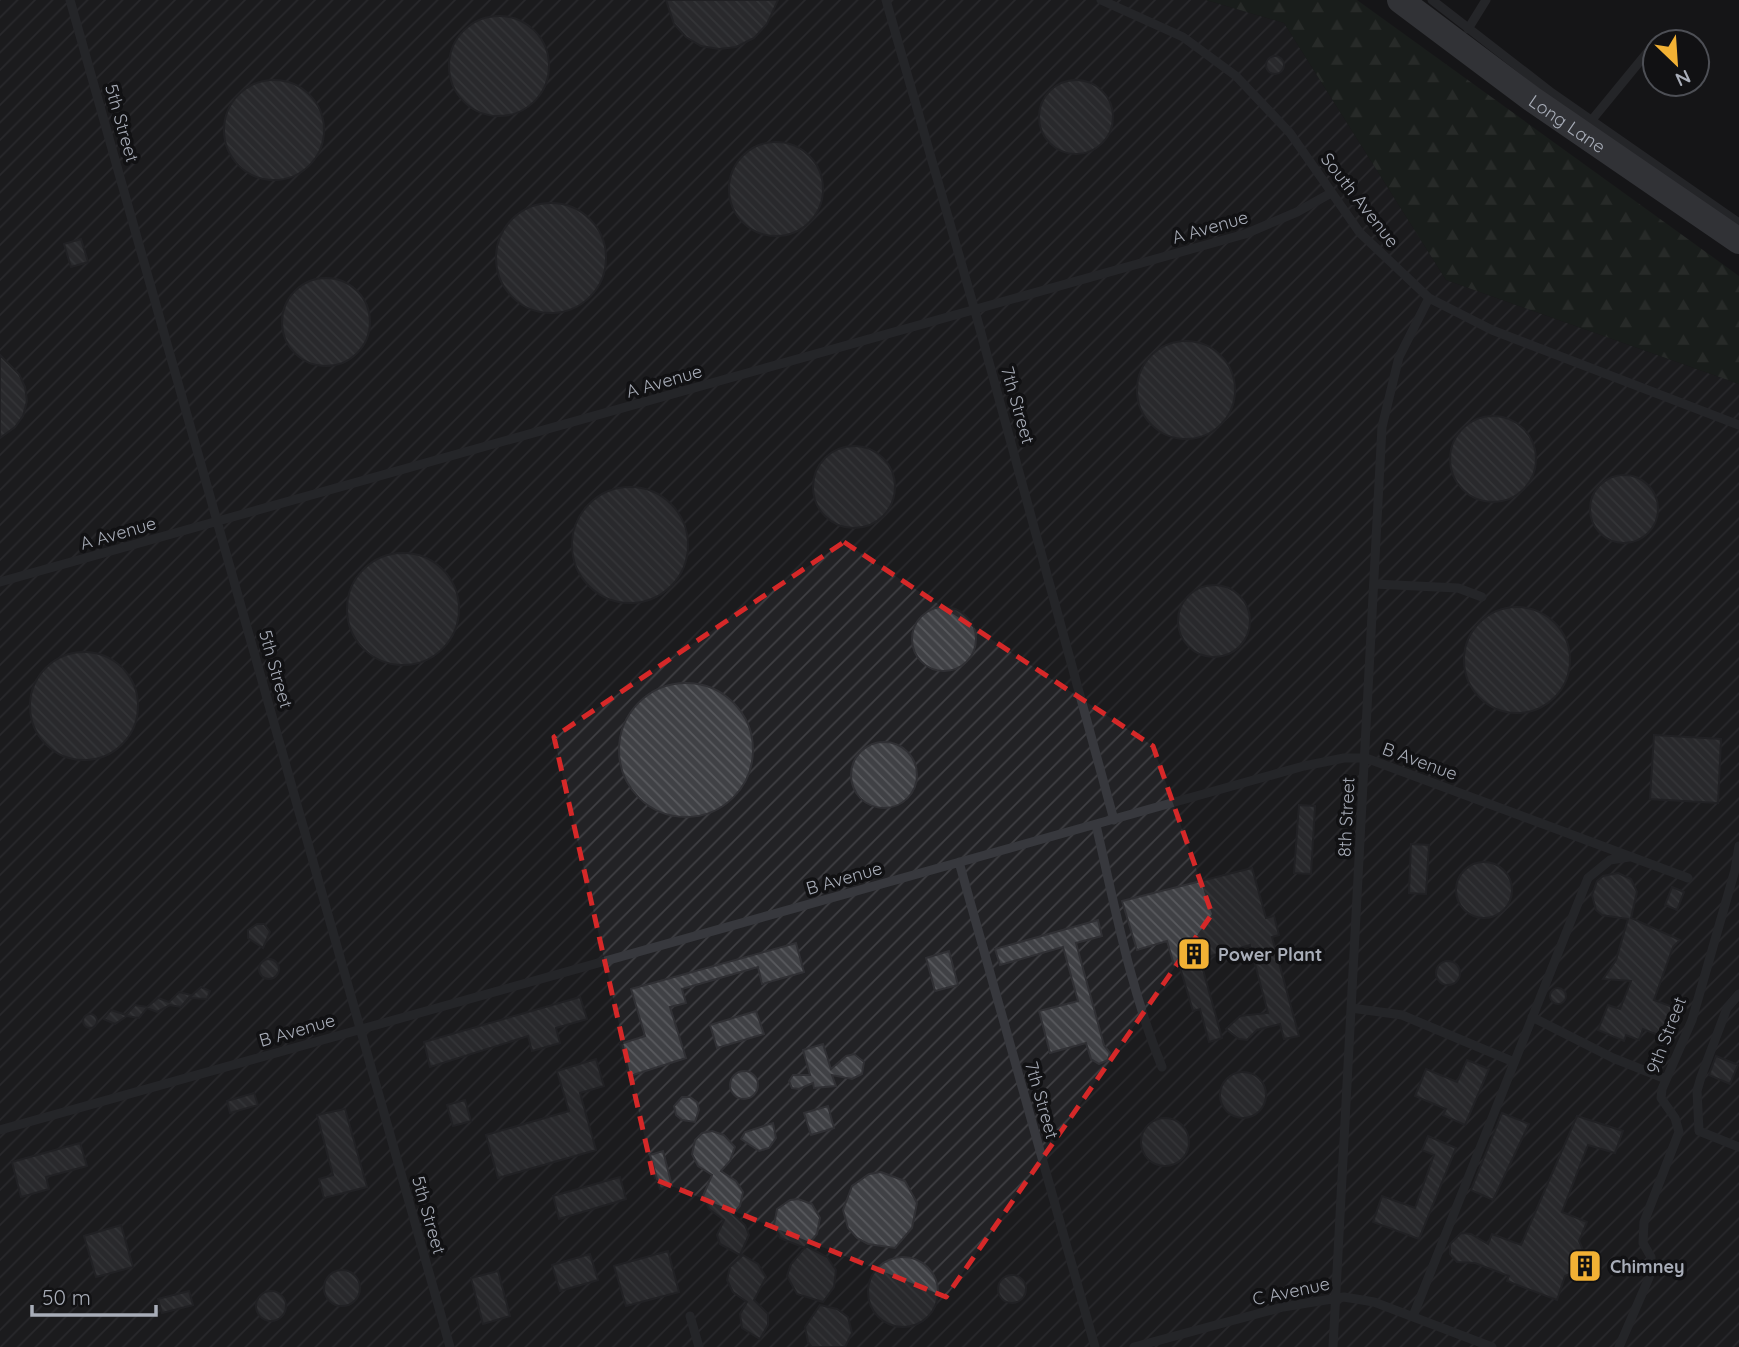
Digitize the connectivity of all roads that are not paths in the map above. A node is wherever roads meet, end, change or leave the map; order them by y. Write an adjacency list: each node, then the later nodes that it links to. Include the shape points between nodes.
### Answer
1 (70, 0): 16 (lane, 5th Street)
2 (886, 0): 14 (lane, 7th Street)
3 (1101, 0): 10 (lane, South Avenue, via 1171,30 1230,71 1290,133)
4 (1400, 0): 12 (main road, Long Lane, via 1532,99)
5 (1432, 0): 7 (lane)
6 (1486, 0): 7 (lane)
7 (1468, 29): 9 (lane)
8 (1641, 60): 9 (lane)
9 (1591, 121): 11 (lane)
10 (1331, 192): 13 (lane, South Avenue, via 1374,248); 14 (lane, A Avenue, via 1245,234)
11 (1739, 223)
12 (1739, 242)
13 (1429, 298): 15 (lane, South Avenue, via 1492,330); 18 (lane, 8th Street, via 1403,346 1386,407)
14 (975, 311): 16 (lane, A Avenue); 21 (lane, 7th Street)
15 (1739, 425)
16 (219, 521): 17 (lane, A Avenue); 30 (lane, 5th Street)
17 (0, 582)
18 (1374, 584): 19 (lane, via 1458,588); 20 (lane, 8th Street)
19 (1482, 597)
20 (1366, 758): 21 (lane, B Avenue, via 1304,766); 24 (lane, B Avenue); 28 (lane, 8th Street)
21 (1114, 820): 22 (lane, B Avenue)
22 (1096, 825): 25 (lane, B Avenue); 32 (lane, via 1129,971)
23 (1739, 846): 33 (lane, 9th Street, via 1692,1020)
24 (1635, 858): 26 (lane, B Avenue); 29 (lane, via 1610,860 1588,878)
25 (960, 862): 30 (lane, B Avenue); 41 (lane, 7th Street)
26 (1688, 878)
27 (1739, 994): 35 (lane, via 1727,1008 1696,1091 1699,1131)
28 (1351, 1008): 31 (lane, via 1402,1015); 36 (lane, 8th Street)
29 (1532, 1017): 31 (lane); 33 (lane)
30 (360, 1029): 34 (lane, B Avenue); 39 (lane, 5th Street)
31 (1514, 1062): 38 (lane)
32 (1162, 1067)
33 (1667, 1079): 45 (lane, 9th Street, via 1661,1098 1679,1132 1644,1222 1643,1243 1651,1258 1651,1273)
34 (0, 1130)
35 (1739, 1147)
36 (1336, 1297): 38 (lane, C Avenue, via 1362,1298); 42 (lane, C Avenue); 43 (lane, 8th Street)
37 (690, 1316): 40 (lane)
38 (1413, 1316): 44 (lane, C Avenue)
39 (450, 1347)
40 (699, 1347)
41 (1095, 1347)
42 (1134, 1347)
43 (1333, 1347)
44 (1492, 1347)
45 (1619, 1347)

